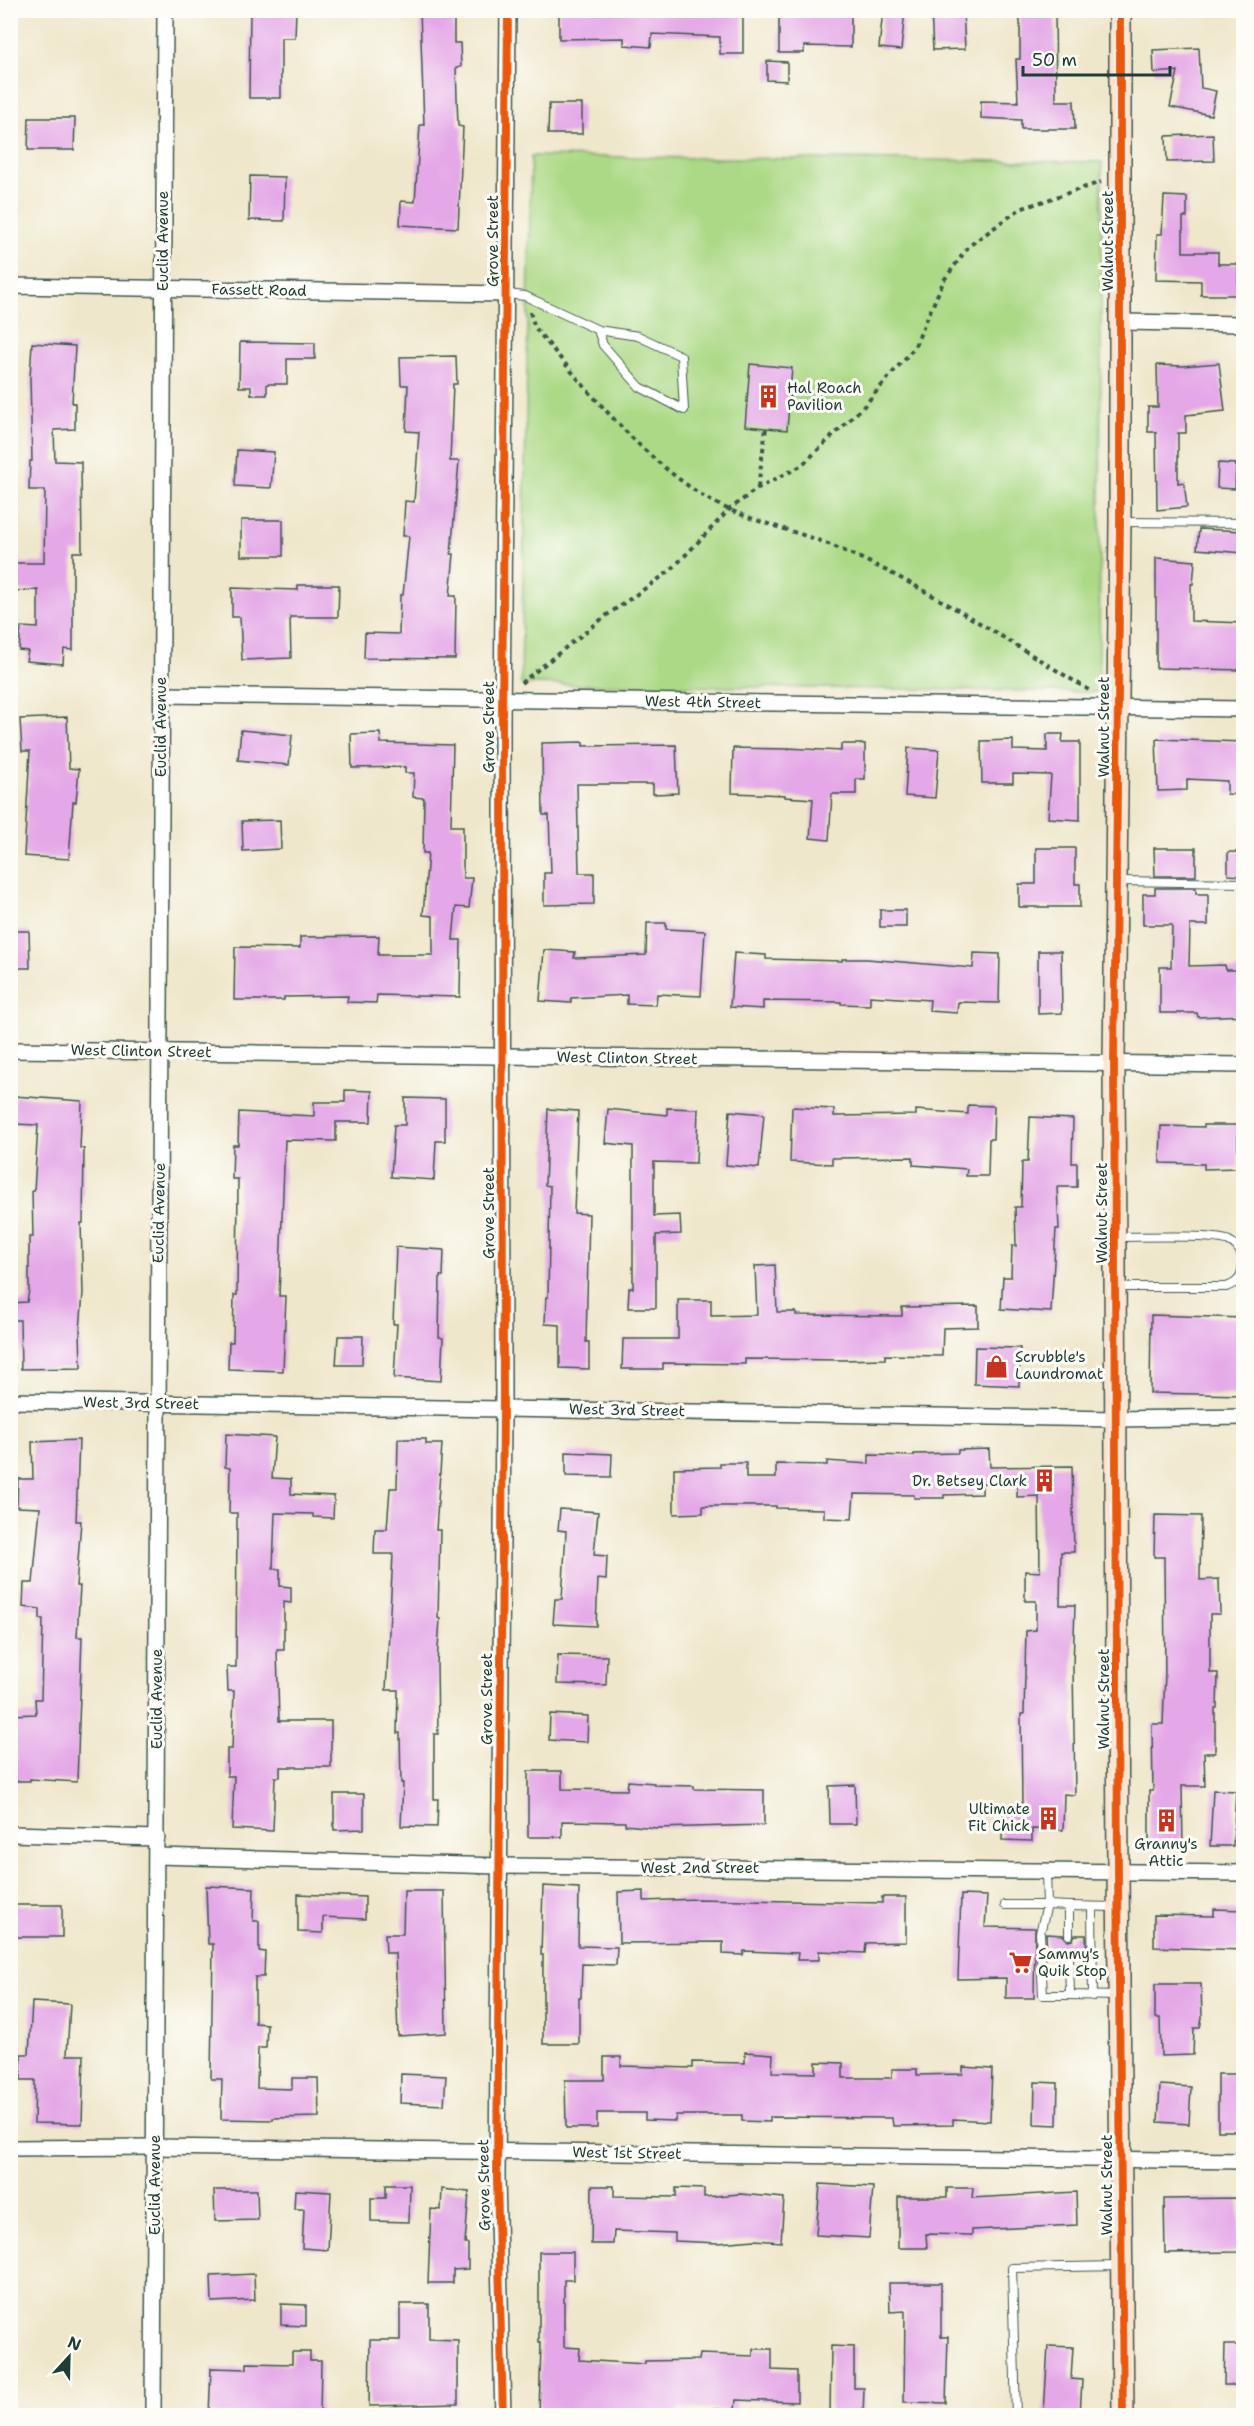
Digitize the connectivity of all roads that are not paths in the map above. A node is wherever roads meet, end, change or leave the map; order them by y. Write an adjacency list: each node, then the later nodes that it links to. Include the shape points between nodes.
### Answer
1 (165, 10): 5 (street, Euclid Avenue)
2 (508, 10): 6 (street, Grove Street)
3 (1120, 10): 7 (street, Walnut Street)
4 (10, 286): 5 (street, Fassett Road)
5 (163, 288): 6 (street, Fassett Road); 12 (street, Euclid Avenue)
6 (507, 294): 9 (lane, via 525,296); 13 (street, Grove Street)
7 (1121, 322): 8 (street); 10 (street, Walnut Street)
8 (1244, 324)
9 (598, 330): 9 (lane, via 638,336 681,356 684,410 640,387 603,345)
10 (1120, 522): 11 (lane); 14 (street, Walnut Street)
11 (1244, 523)
12 (162, 695): 13 (street, West 4th Street); 19 (street, Euclid Avenue)
13 (502, 700): 14 (street, West 4th Street); 20 (street, Grove Street)
14 (1117, 707): 15 (street, West 4th Street); 16 (street, Walnut Street)
15 (1244, 709)
16 (1118, 881): 17 (lane); 21 (street, Walnut Street)
17 (1244, 883)
18 (10, 1050): 19 (street, West Clinton Street)
19 (160, 1052): 20 (street, West Clinton Street); 26 (street, Euclid Avenue)
20 (502, 1057): 21 (street, West Clinton Street); 27 (street, Grove Street)
21 (1114, 1062): 22 (street, West Clinton Street); 23 (street, Walnut Street)
22 (1244, 1065)
23 (1116, 1236): 24 (street, Walnut Street); 24 (lane, via 1221,1238 1242,1254 1243,1269 1235,1284 1226,1287)
24 (1116, 1287): 29 (street, Walnut Street)
25 (10, 1401): 26 (street, West 3rd Street)
26 (157, 1403): 27 (street, West 3rd Street); 31 (street, Euclid Avenue)
27 (503, 1408): 29 (street, West 3rd Street); 33 (street, Grove Street)
28 (1244, 1417): 29 (street, West 3rd Street)
29 (1117, 1419): 35 (street, Walnut Street)
30 (10, 1834): 31 (street)
31 (157, 1838): 32 (street, Euclid Avenue)
32 (157, 1856): 33 (street, West 2nd Street); 47 (street, Euclid Avenue)
33 (500, 1866): 34 (street, West 2nd Street); 49 (street, Grove Street)
34 (1046, 1871): 35 (street, West 2nd Street); 38 (lane)
35 (1118, 1871): 36 (street, West 2nd Street); 41 (street, Walnut Street)
36 (1244, 1873)
37 (1005, 1905): 38 (lane)
38 (1047, 1905): 39 (lane); 44 (lane, via 1040,1933 1043,1995)
39 (1069, 1906): 40 (lane); 42 (lane)
40 (1092, 1907): 41 (lane); 45 (lane)
41 (1118, 1907): 46 (street, Walnut Street)
42 (1070, 1935)
43 (1070, 1956): 44 (lane)
44 (1070, 1995): 45 (lane)
45 (1093, 1996): 46 (lane)
46 (1120, 1996): 50 (street, Walnut Street)
47 (155, 2147): 48 (street, West 1st Street); 49 (street, West 1st Street); 53 (street, Euclid Avenue)
48 (10, 2148)
49 (497, 2152): 50 (street, West 1st Street); 54 (street, Grove Street)
50 (1120, 2159): 51 (street, West 1st Street); 52 (street, Walnut Street)
51 (1244, 2161)
52 (1121, 2266): 55 (lane, via 1012,2268); 56 (street, Walnut Street)
53 (153, 2415)
54 (503, 2415)
55 (1016, 2415)
56 (1123, 2415)

